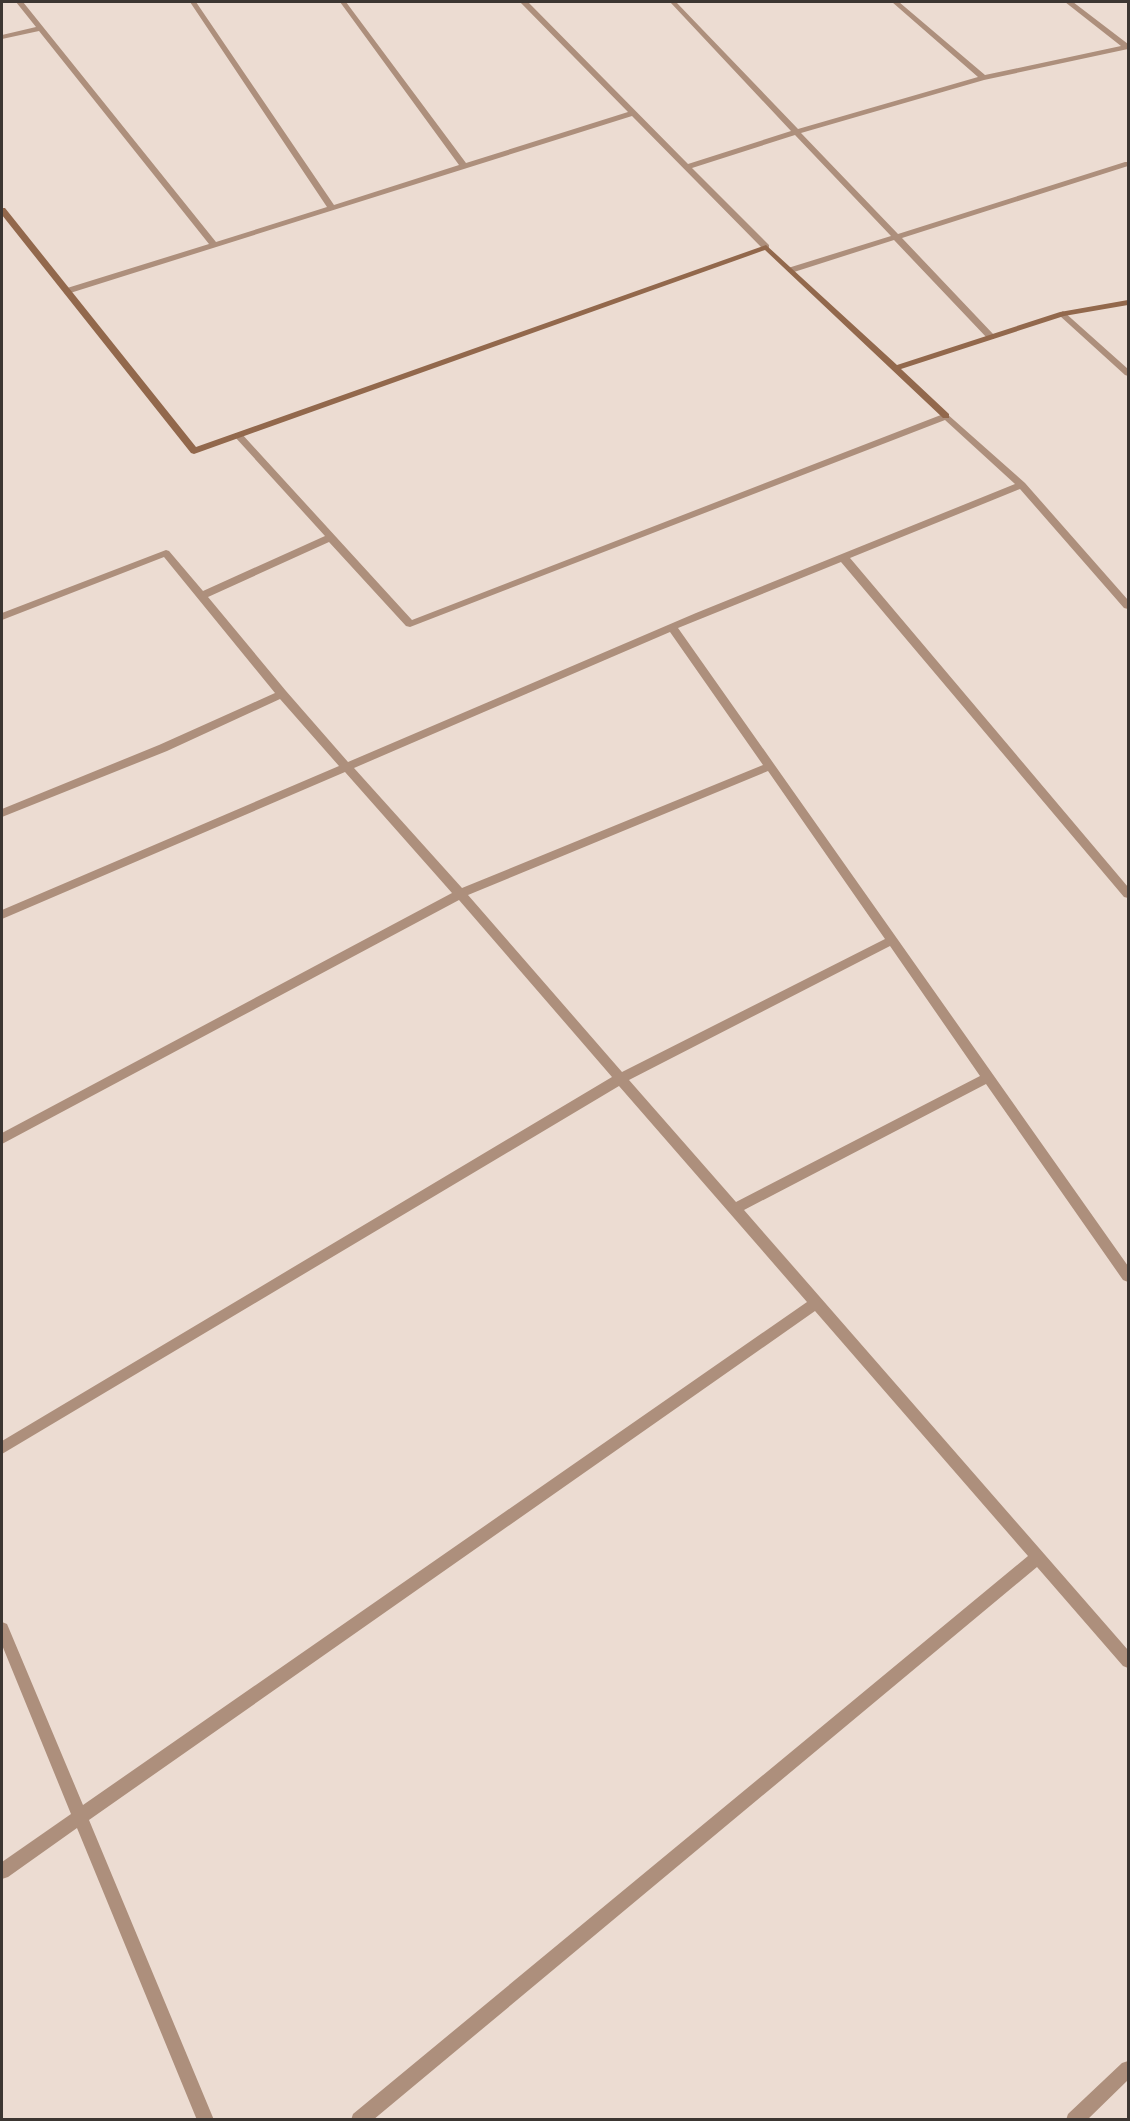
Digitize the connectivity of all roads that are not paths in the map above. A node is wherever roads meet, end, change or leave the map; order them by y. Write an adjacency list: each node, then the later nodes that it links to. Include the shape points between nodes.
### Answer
1 (20, 2): 8 (street)
2 (193, 2): 17 (street)
3 (343, 2): 15 (street)
4 (524, 2): 12 (street)
5 (673, 2): 13 (street)
6 (896, 2): 11 (street)
7 (1070, 2): 10 (street)
8 (41, 28): 9 (street); 20 (street)
9 (2, 37)
10 (1127, 47): 11 (street)
11 (983, 78): 13 (street)
12 (633, 113): 15 (street); 16 (street)
13 (795, 132): 16 (street); 19 (street)
14 (1128, 164): 19 (street)
15 (464, 166): 17 (street)
16 (687, 167): 21 (street)
17 (332, 208): 20 (street)
18 (2, 210): 23 (main road)
19 (895, 237): 22 (street); 26 (street)
20 (214, 245): 23 (street)
21 (766, 247): 22 (main road); 30 (main road)
22 (791, 270): 27 (main road)
23 (67, 291): 30 (main road, via 194,451)
24 (1128, 303): 25 (main road)
25 (1063, 314): 26 (main road); 28 (street)
26 (991, 337): 27 (main road)
27 (896, 368): 29 (main road)
28 (1128, 373)
29 (946, 416): 31 (street); 32 (street, via 410,624)
30 (238, 435): 32 (street)
31 (1022, 485): 33 (street); 35 (street)
32 (331, 537): 34 (street)
33 (843, 557): 37 (street); 43 (street)
34 (201, 596): 36 (street, via 166,553); 38 (street)
35 (1128, 606)
36 (2, 617)
37 (672, 627): 39 (street); 40 (street)
38 (282, 694): 40 (street); 41 (street, via 164,748)
39 (770, 766): 42 (street); 45 (street)
40 (348, 767): 42 (street); 44 (street)
41 (2, 813)
42 (460, 894): 47 (street); 48 (street)
43 (1128, 894)
44 (2, 915)
45 (892, 940): 46 (street); 47 (street)
46 (989, 1077): 49 (street); 50 (street)
47 (620, 1079): 49 (street); 52 (street)
48 (2, 1139)
49 (734, 1209): 51 (street)
50 (1128, 1276)
51 (816, 1303): 53 (street); 56 (street)
52 (2, 1448)
53 (1038, 1557): 55 (street); 60 (street)
54 (2, 1629): 56 (street)
55 (1128, 1661)
56 (80, 1818): 57 (street); 59 (street)
57 (2, 1871)
58 (1128, 2069): 61 (street)
59 (206, 2120)
60 (359, 2120)
61 (1074, 2120)

